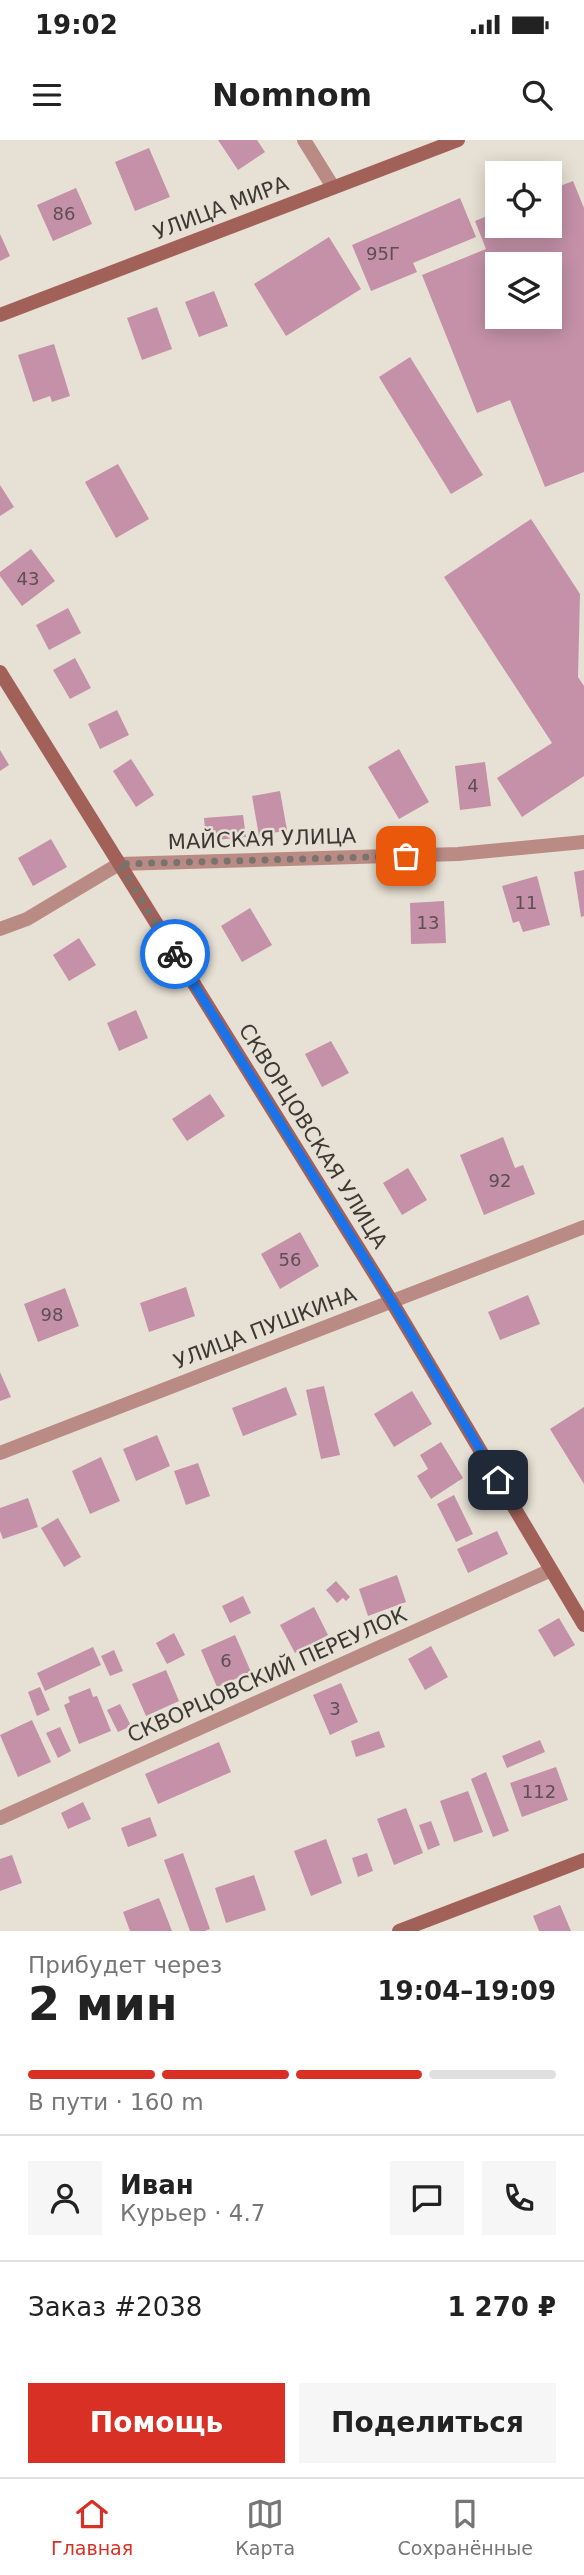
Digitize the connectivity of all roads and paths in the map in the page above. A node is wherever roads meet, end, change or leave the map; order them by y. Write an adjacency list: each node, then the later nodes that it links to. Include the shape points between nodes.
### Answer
1 (304, 140): 3 (street)
2 (458, 140): 3 (street, УЛИЦА МИРА)
3 (333, 187): 4 (street, УЛИЦА МИРА)
4 (0, 315)
5 (0, 671): 7 (street, СКВОРЦОВСКАЯ УЛИЦА)
6 (584, 842): 7 (street, МАЙСКАЯ УЛИЦА, via 458,854)
7 (119, 864): 8 (street, МАЙСКАЯ УЛИЦА, via 27,919); 10 (street, СКВОРЦОВСКАЯ УЛИЦА)
8 (0, 929)
9 (584, 1227): 10 (street, УЛИЦА ПУШКИНА)
10 (392, 1302): 11 (street, УЛИЦА ПУШКИНА); 12 (street, СКВОРЦОВСКАЯ УЛИЦА)
11 (0, 1453)
12 (551, 1570): 13 (street, СКВОРЦОВСКАЯ УЛИЦА); 14 (street, СКВОРЦОВСКИЙ ПЕРЕУЛОК)
13 (584, 1625)
14 (0, 1818)
15 (584, 1860): 16 (street)
16 (400, 1931)

